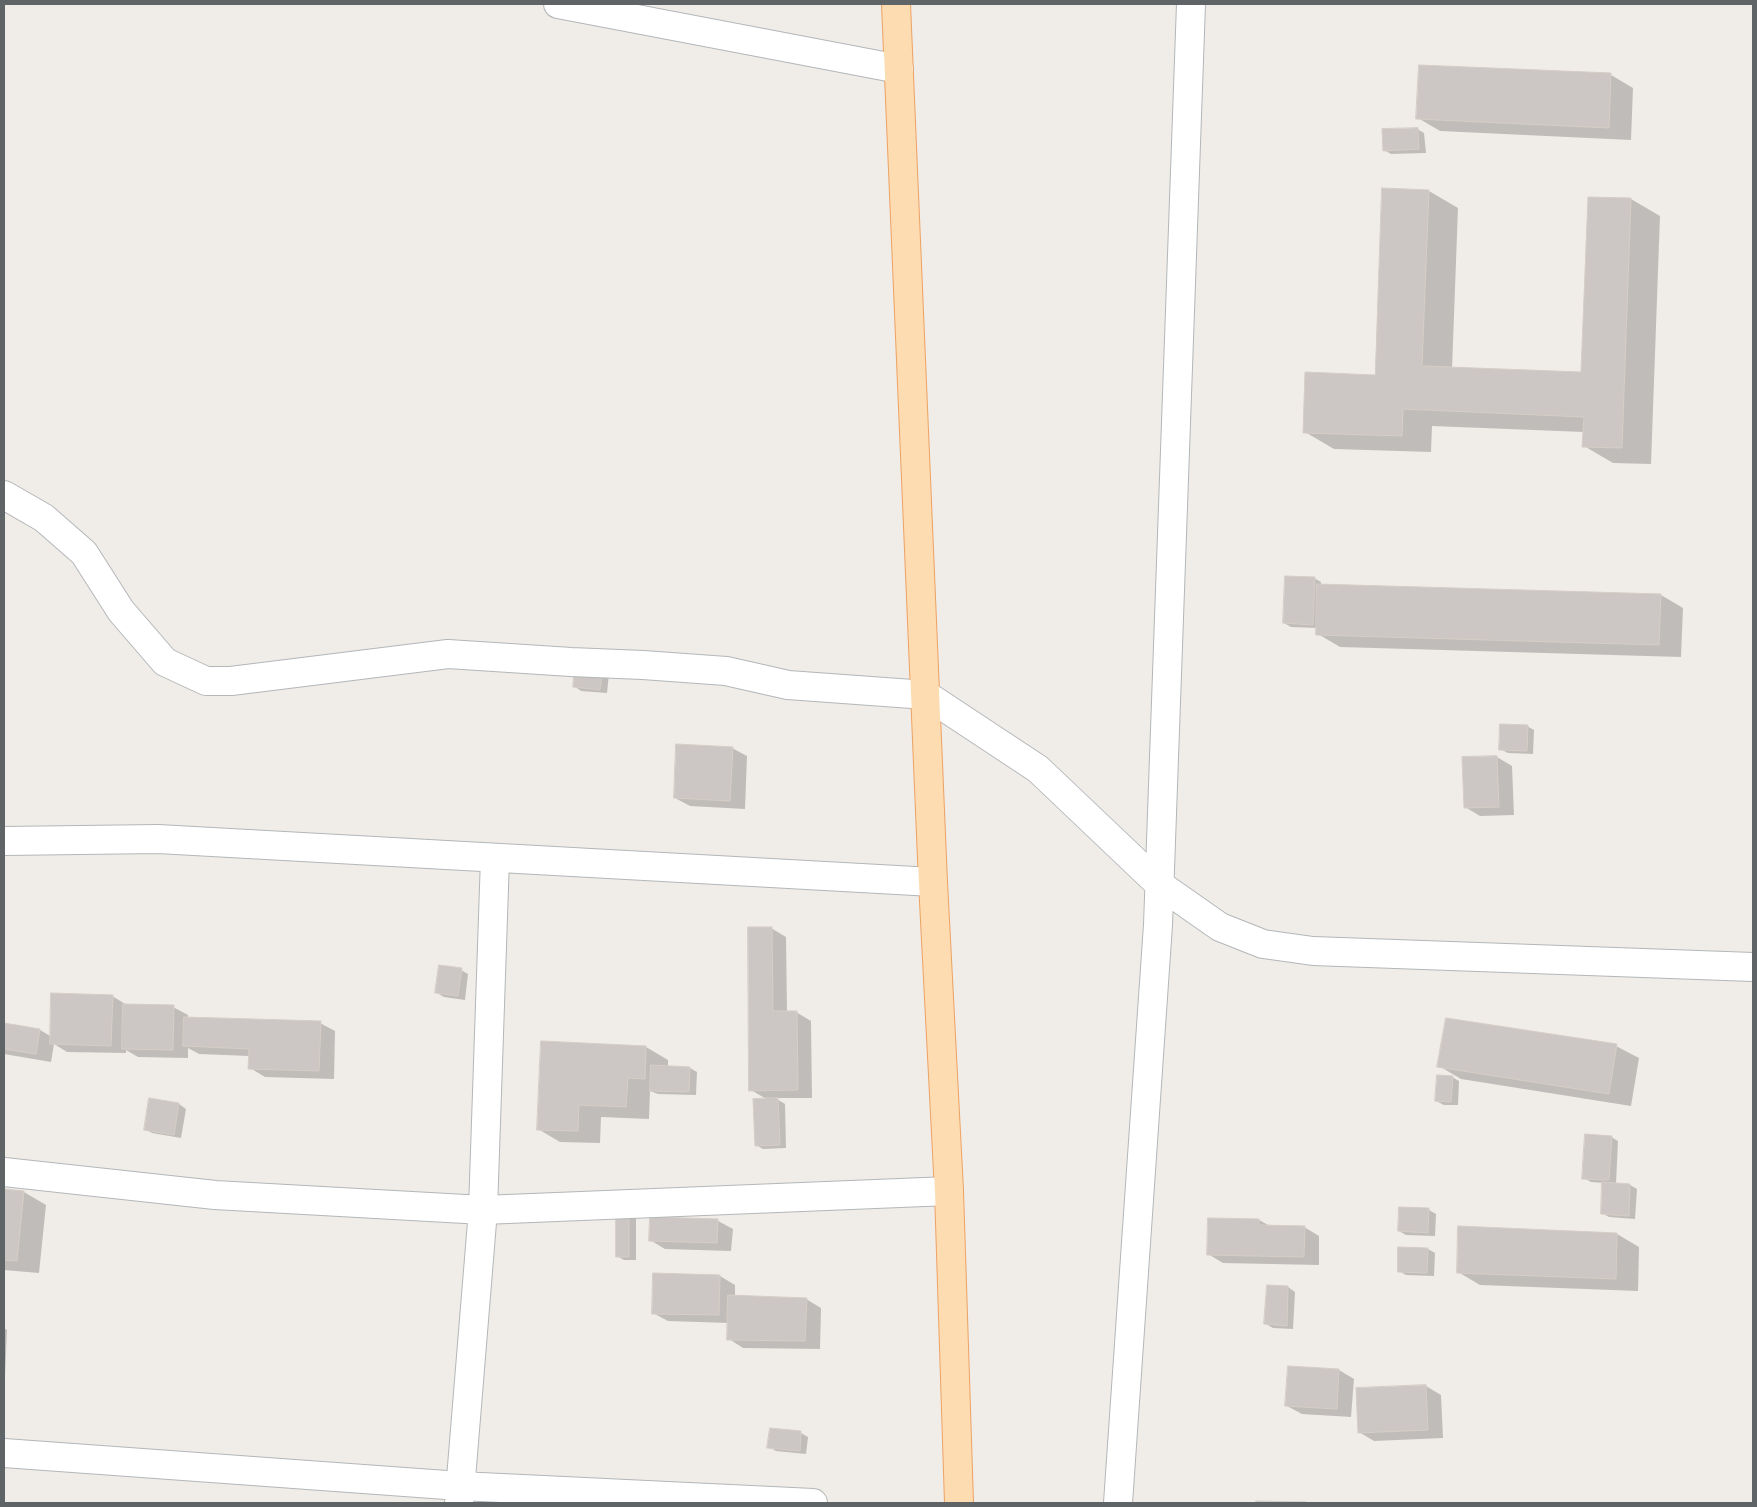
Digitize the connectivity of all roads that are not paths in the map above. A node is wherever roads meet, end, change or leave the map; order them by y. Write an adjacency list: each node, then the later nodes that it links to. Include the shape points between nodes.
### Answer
1 (558, 4): 4 (street)
2 (896, 4): 4 (main road)
3 (1191, 4): 10 (street)
4 (898, 69): 6 (main road)
5 (4, 494): 6 (street, via 44,518 84,553 121,611 164,662 206,681 232,681 448,654 726,671 788,685)
6 (926, 695): 9 (main road); 10 (street, via 1038,769)
7 (4, 840): 8 (street, via 158,839)
8 (495, 858): 9 (street); 14 (street)
9 (933, 882): 13 (main road)
10 (1160, 885): 11 (street, via 1220,927 1263,944 1313,951); 19 (street)
11 (1753, 967)
12 (4, 1172): 14 (street, via 215,1195)
13 (949, 1191): 14 (street); 18 (main road)
14 (483, 1210): 16 (street)
15 (4, 1453): 16 (street)
16 (460, 1495): 17 (street)
17 (813, 1503)
18 (959, 1503)
19 (1118, 1503)

